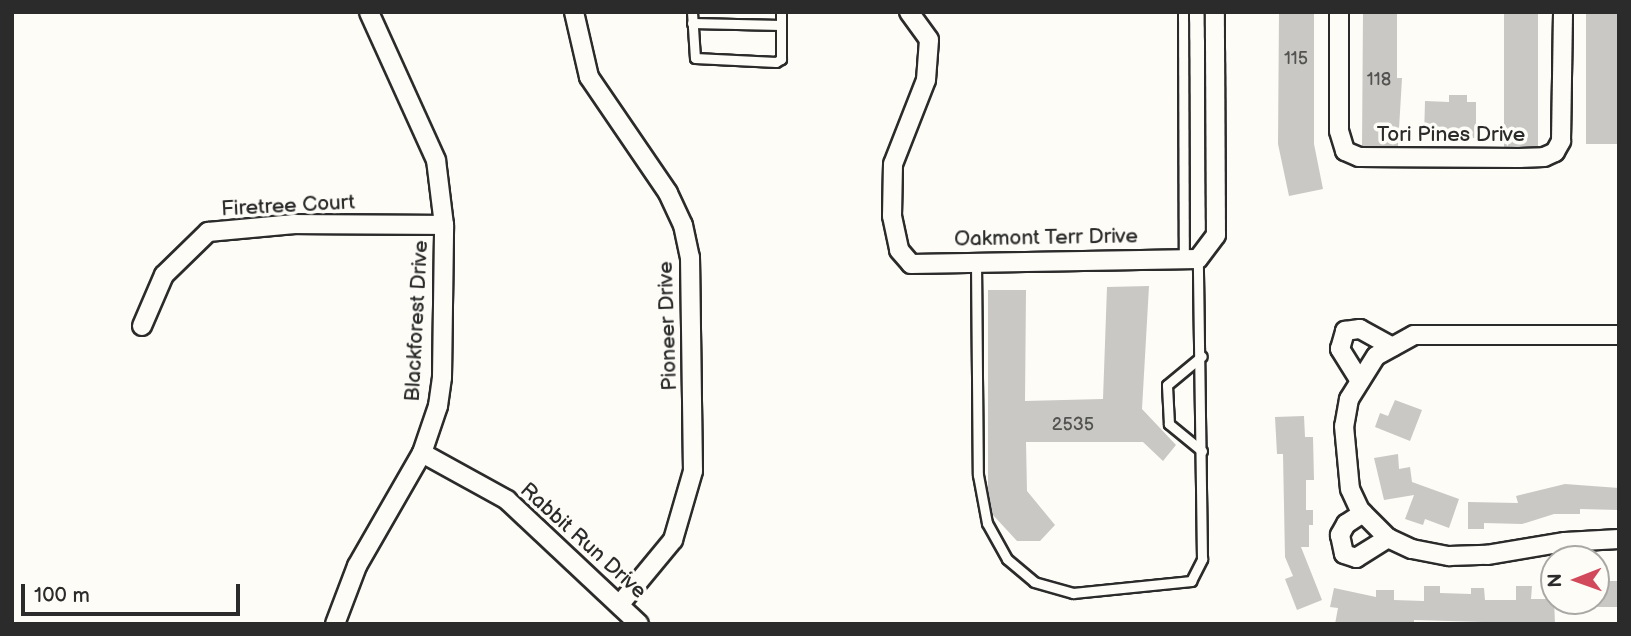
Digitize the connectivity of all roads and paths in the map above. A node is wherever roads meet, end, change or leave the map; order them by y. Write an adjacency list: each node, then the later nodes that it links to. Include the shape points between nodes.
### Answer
1 (369, 12): 12 (street, Blackforest Drive, via 436,160)
2 (574, 12): 25 (street, Pioneer Drive, via 589,77 668,193 683,225 690,257 693,471 673,540)
3 (692, 12): 10 (lane)
4 (781, 12): 11 (lane)
5 (909, 12): 14 (street, Oakmont Terr Drive, via 929,40 926,80 893,164 892,216 898,250 911,264)
6 (1182, 12): 13 (lane)
7 (1215, 12): 13 (street, via 1216,235)
8 (1339, 12): 9 (street, Tori Pines Drive, via 1339,131 1345,151 1359,157 1519,158 1544,157 1555,152 1561,141)
9 (1563, 12)
10 (692, 23): 11 (lane); 11 (lane, via 695,58 776,62 781,59)
11 (781, 25)
12 (444, 225): 15 (street, Firetree Court, via 295,225 208,232 164,275); 21 (street, Blackforest Drive, via 442,377 438,406)
13 (1191, 259): 14 (street, Oakmont Terr Drive); 18 (lane)
14 (976, 262): 20 (lane, via 978,475 987,523 1007,559 1034,583 1073,593 1191,581 1202,559)
15 (142, 326)
16 (1619, 335): 17 (street, via 1414,335)
17 (1392, 347): 19 (street, via 1376,356); 19 (street, via 1360,329 1345,331 1340,349)
18 (1202, 356): 20 (lane); 20 (lane, via 1167,385 1169,424)
19 (1360, 382): 22 (street, via 1349,399 1344,448 1350,489)
20 (1202, 451)
21 (422, 453): 25 (street, Rabbit Run Drive, via 507,500); 26 (street, Blackforest Drive, via 357,566)
22 (1363, 513): 23 (street); 23 (street, via 1346,524 1340,535 1344,554 1356,558)
23 (1388, 538): 24 (street, via 1412,549 1449,556)
24 (1619, 539)
25 (620, 604): 27 (street, Rabbit Run Drive)
26 (335, 624)
27 (639, 624)

